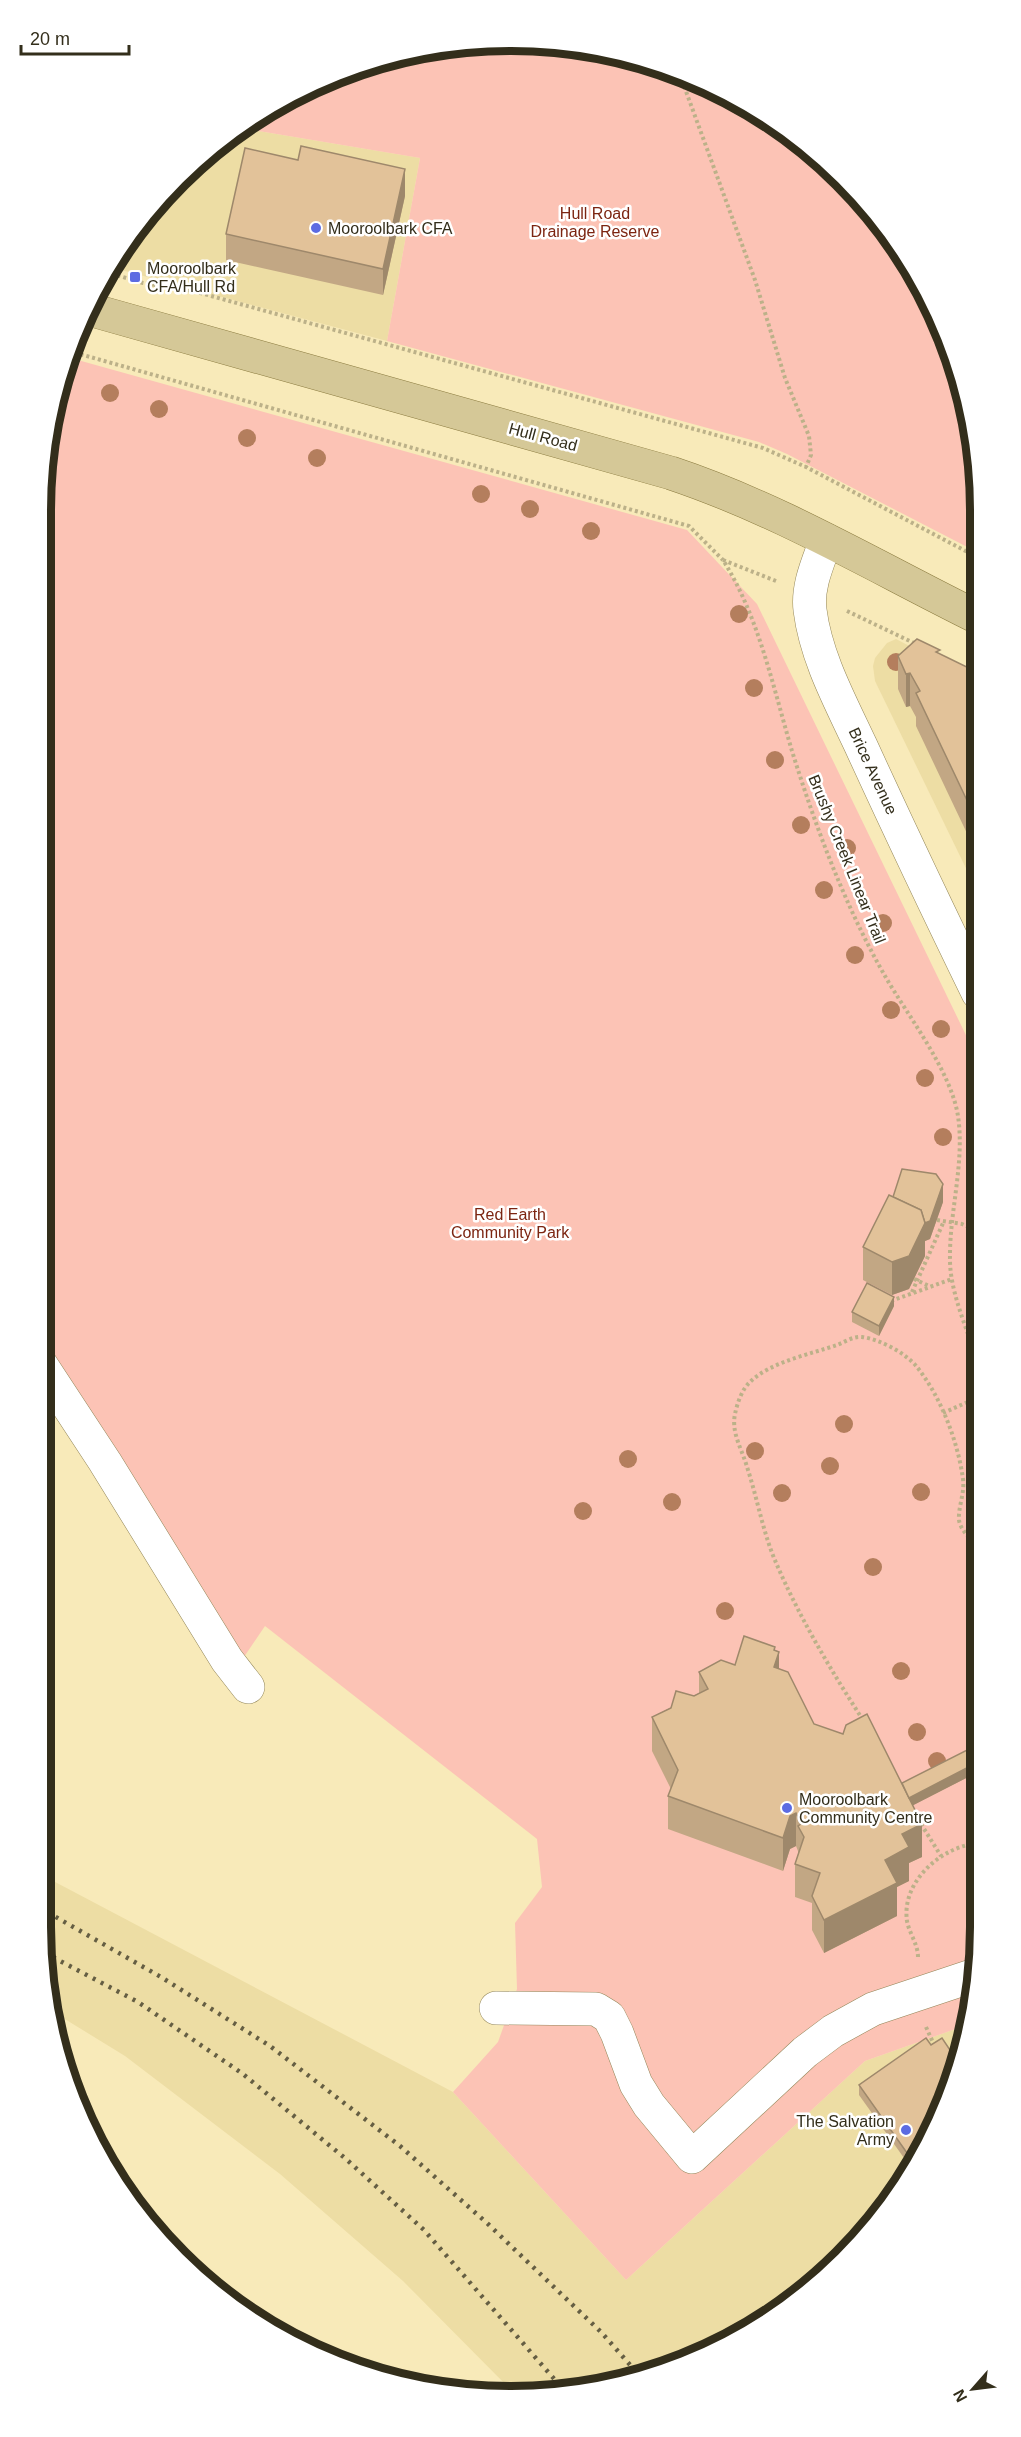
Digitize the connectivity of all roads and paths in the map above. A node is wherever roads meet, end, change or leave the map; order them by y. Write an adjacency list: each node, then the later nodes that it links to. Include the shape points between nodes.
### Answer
1 (684, 85): 5 (path, via 755,280 785,378 809,436 811,455)
2 (116, 275): 5 (path, via 193,291 699,429)
3 (96, 311): 6 (main road, Hull Road, via 671,473 734,495)
4 (79, 354): 8 (path, via 689,526)
5 (806, 466): 7 (path)
6 (826, 540): 10 (main road, Hull Road); 13 (street, Brice Avenue, via 809,595 818,644 834,688)
7 (970, 553)
8 (723, 560): 9 (path); 16 (path, Brushy Creek Linear Trail, via 749,610 801,781 852,910 954,1100 959,1135)
9 (751, 571)
10 (970, 613)
11 (882, 627): 12 (path)
12 (916, 644)
13 (970, 976)
14 (937, 1220): 15 (path)
15 (944, 1221): 16 (path); 19 (path)
16 (952, 1221): 17 (path); 18 (path, Brushy Creek Linear Trail)
17 (970, 1226)
18 (952, 1279): 20 (path); 24 (path, Brushy Creek Linear Trail)
19 (916, 1280): 20 (path); 21 (path)
20 (929, 1287): 21 (path)
21 (912, 1293): 22 (path)
22 (888, 1303)
23 (875, 1331): 25 (path)
24 (970, 1336)
25 (871, 1339): 28 (path, via 917,1366); 31 (path, via 849,1339 754,1378 740,1399 734,1423 774,1557 806,1624)
26 (51, 1380): 30 (street, via 227,1660)
27 (970, 1401): 28 (path)
28 (943, 1413): 29 (path, via 963,1481 959,1521)
29 (970, 1539)
30 (248, 1687)
31 (869, 1730)
32 (918, 1819): 34 (path)
33 (970, 1845): 34 (path)
34 (941, 1856): 36 (path, via 920,1877 907,1911 918,1951 918,1957 906,1966)
35 (967, 1978): 36 (street)
36 (915, 1995): 37 (street, via 873,2009 833,2031 692,2157 636,2084 609,2017 596,2009)
37 (496, 2007)
38 (929, 2037): 39 (path)
39 (937, 2051)

